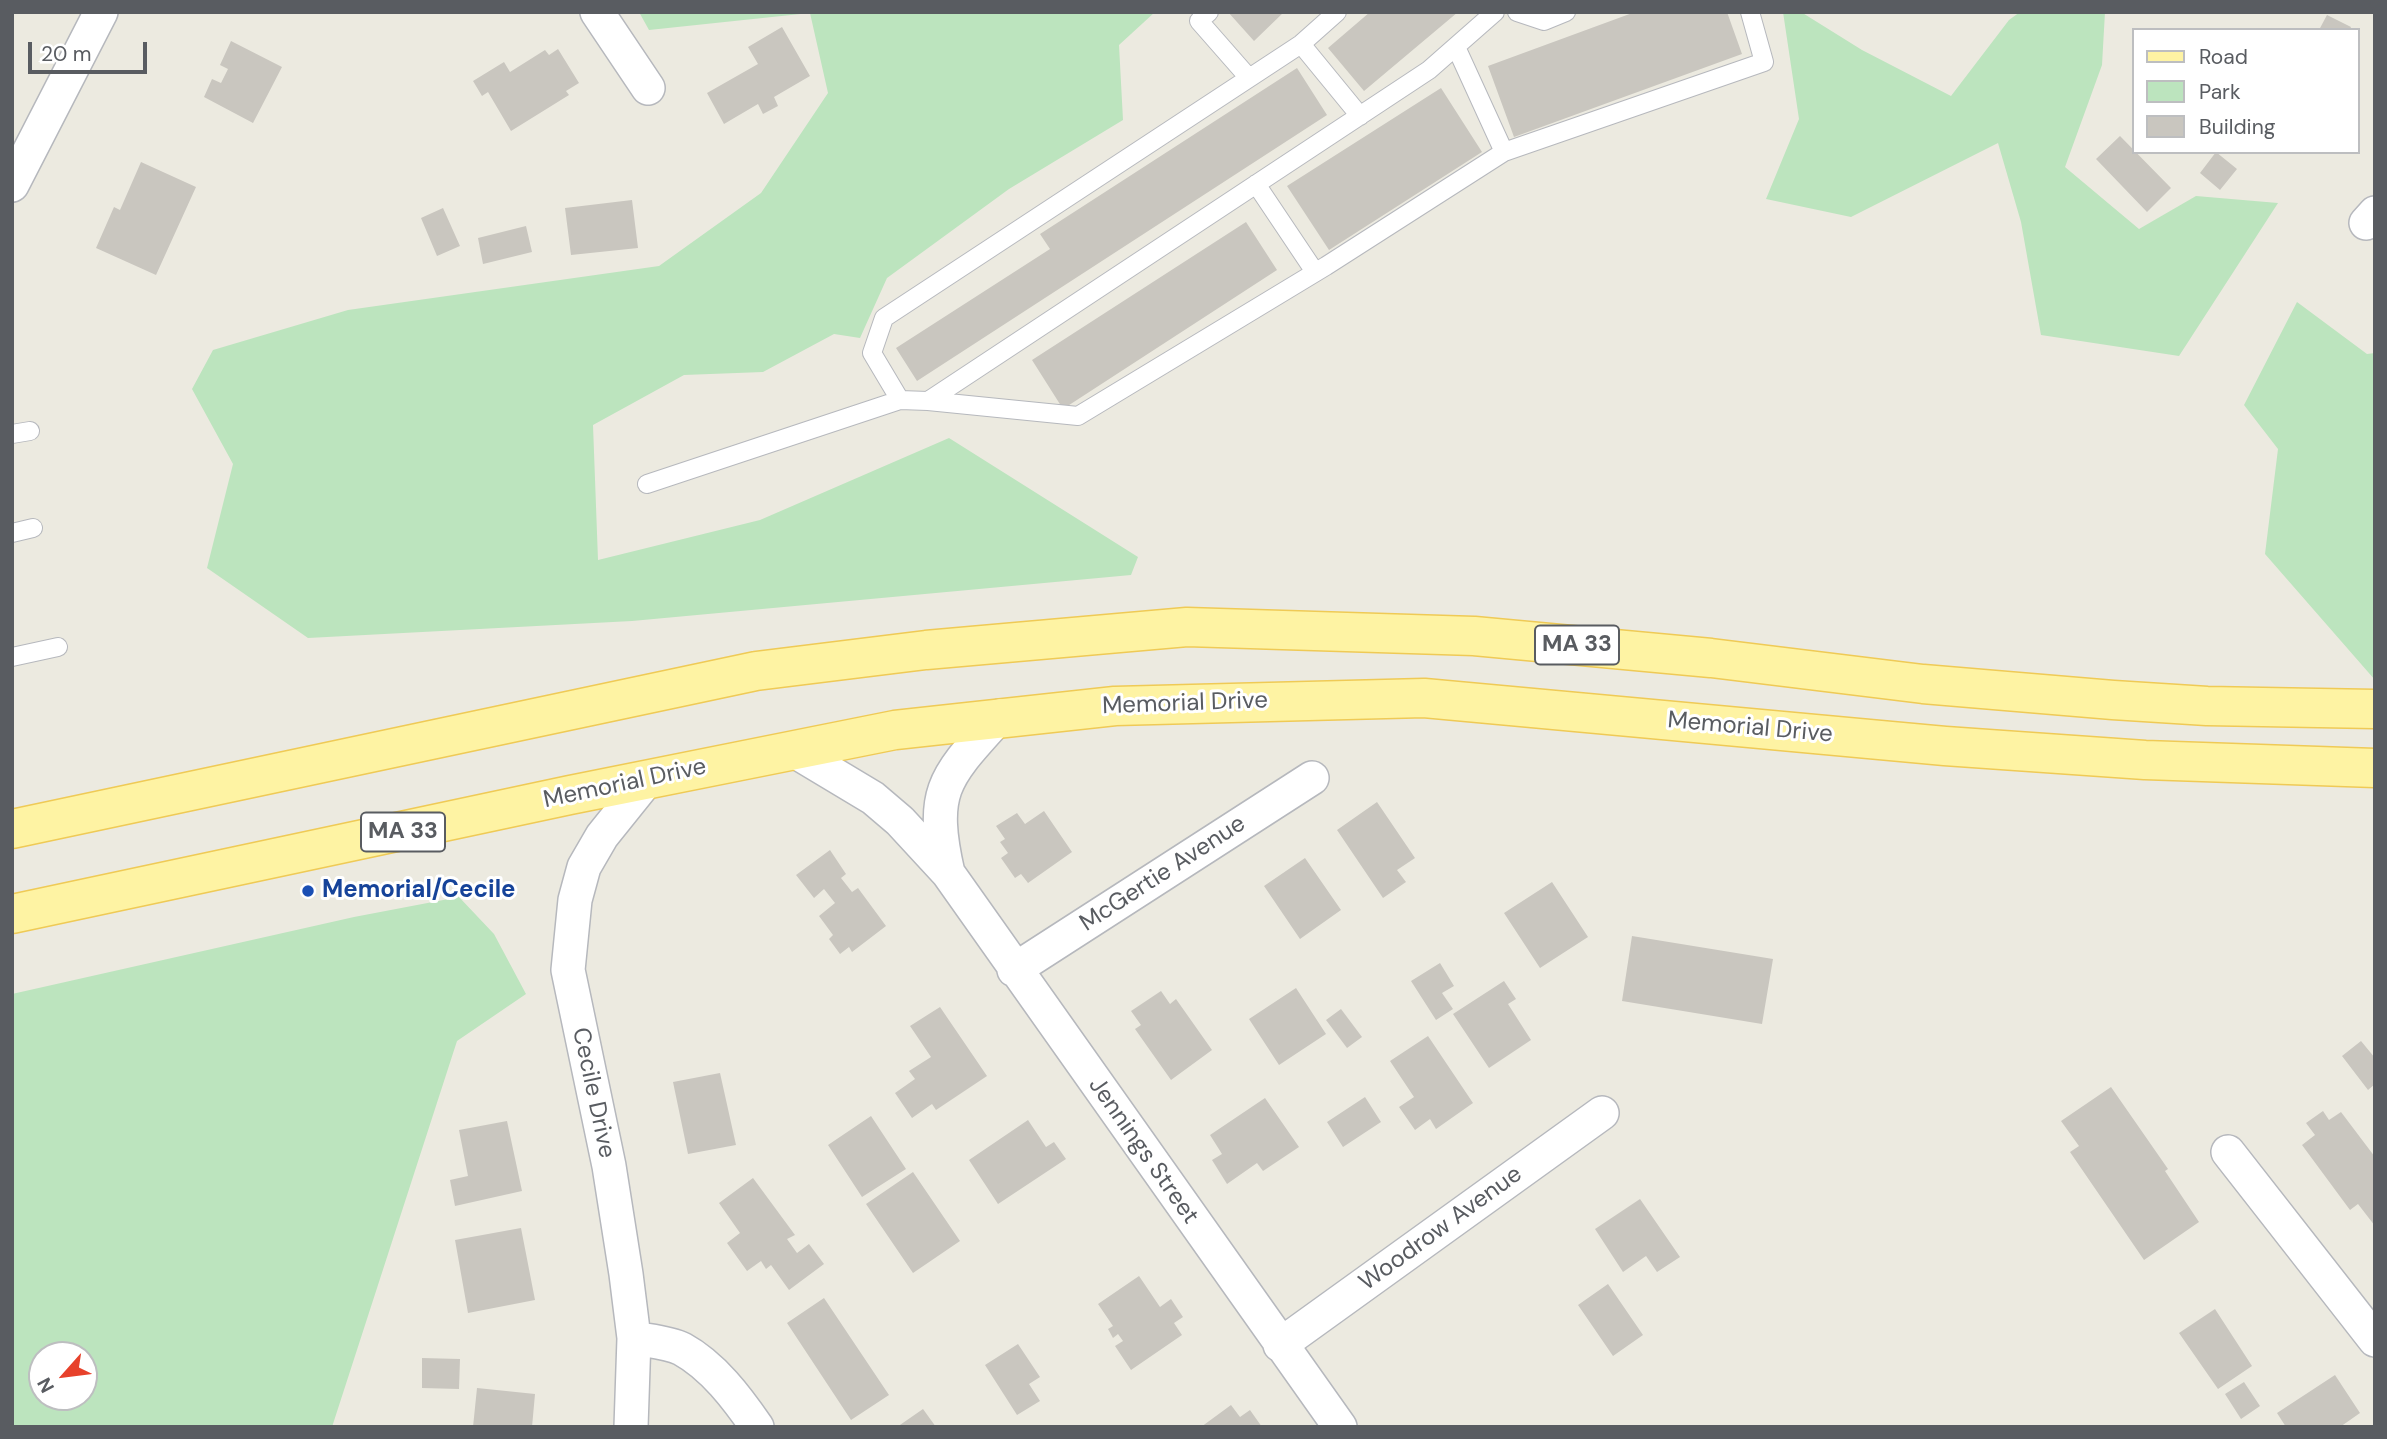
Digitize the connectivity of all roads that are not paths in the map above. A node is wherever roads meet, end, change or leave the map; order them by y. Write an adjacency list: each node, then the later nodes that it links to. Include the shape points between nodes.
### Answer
1 (100, 12): 16 (street)
2 (597, 12): 12 (street)
3 (1209, 12): 11 (lane, via 1199,21)
4 (1337, 12): 9 (lane)
5 (1495, 12): 10 (lane)
6 (1517, 12): 7 (lane, via 1544,21)
7 (1566, 12)
8 (1750, 12): 14 (lane, via 1764,62)
9 (1301, 44): 11 (lane); 13 (lane)
10 (1456, 47): 13 (lane); 14 (lane)
11 (1249, 78): 18 (lane, via 884,318 872,353)
12 (648, 88)
13 (1360, 116): 15 (lane)
14 (1504, 152): 17 (lane)
15 (1256, 184): 17 (lane); 19 (lane)
16 (12, 185)
17 (1315, 272): 19 (lane, via 1078,416)
18 (900, 400): 19 (lane); 20 (lane)
19 (928, 401)
20 (647, 484)
21 (33, 528): 22 (lane)
22 (12, 533)
23 (58, 647): 24 (lane)
24 (12, 657)
25 (2375, 709): 31 (main road, MA 33, via 2099,699 1474,636 1187,627 926,650 756,671)
26 (1000, 716): 27 (main road, Memorial Drive / MA 33); 28 (main road, Memorial Drive / MA 33, via 1115,706 1424,698 1945,746 2145,760); 32 (street, Jennings Street, via 962,758 943,795 938,822)
27 (793, 750): 30 (main road, Memorial Drive / MA 33); 32 (street, Jennings Street, via 873,798)
28 (2375, 768)
29 (1312, 778): 34 (street, McGertie Avenue)
30 (647, 780): 33 (main road, Memorial Drive / MA 33); 37 (street, Cecile Drive, via 601,836 583,867 568,970 612,1188)
31 (12, 829)
32 (948, 873): 34 (street, Jennings Street)
33 (12, 914)
34 (1014, 970): 39 (street, Jennings Street)
35 (1602, 1112): 39 (street, Woodrow Avenue)
36 (2228, 1152): 38 (street)
37 (634, 1338): 40 (street, Cecile Drive); 41 (street, via 680,1348 698,1361 737,1399)
38 (2375, 1340)
39 (1280, 1345): 42 (street, Jennings Street)
40 (631, 1427)
41 (757, 1427)
42 (1340, 1427)

